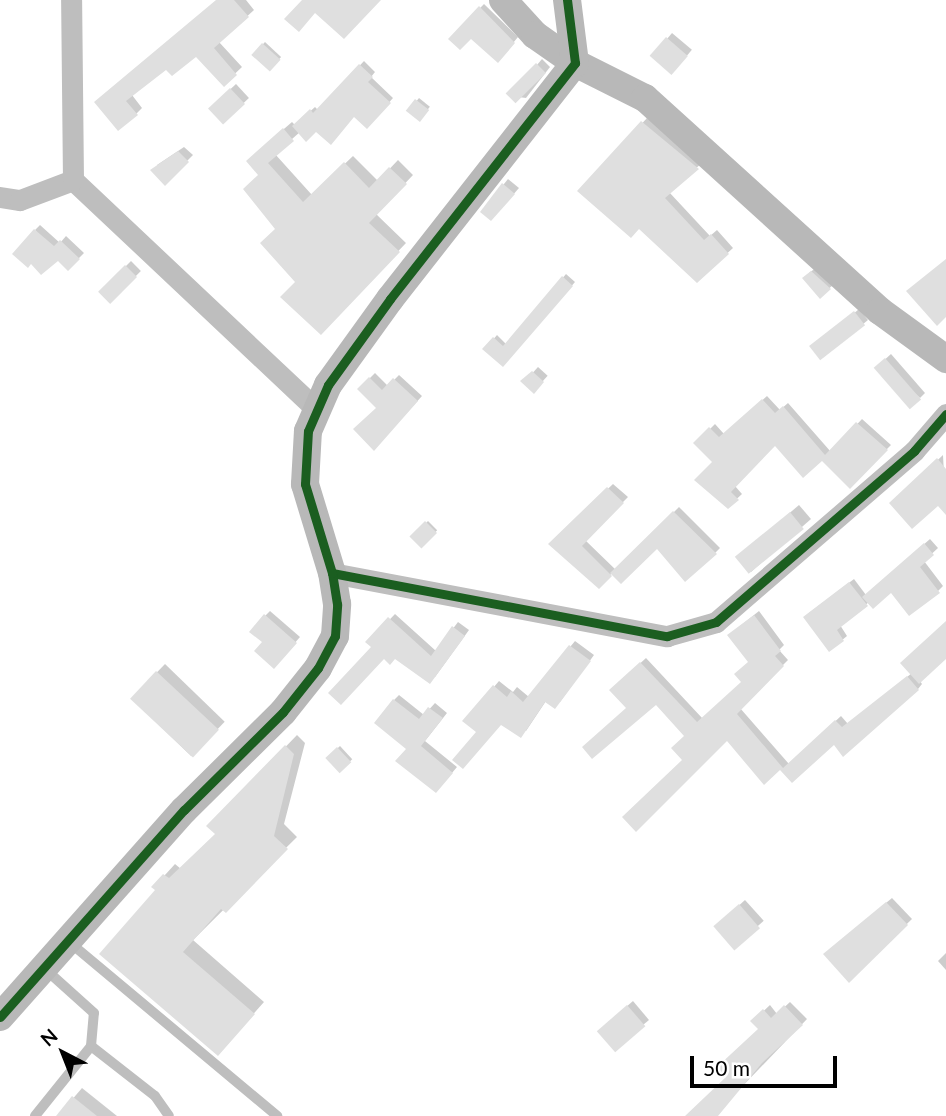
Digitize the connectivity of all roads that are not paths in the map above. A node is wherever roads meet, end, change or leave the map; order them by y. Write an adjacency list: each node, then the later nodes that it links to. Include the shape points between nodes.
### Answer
1 (71, 0): 5 (street)
2 (503, 0): 4 (street, via 535,35)
3 (567, 0): 4 (street)
4 (575, 63): 7 (street, via 645,98 880,311); 8 (street, via 390,299 328,385)
5 (73, 180): 6 (street, via 20,200); 8 (street)
6 (0, 197)
7 (946, 359)
8 (317, 410): 10 (street, via 308,430 305,484)
9 (946, 414): 10 (street, via 914,451 716,622 667,636)
10 (332, 573): 11 (street, via 335,636 317,668 283,712 184,810)
11 (68, 942): 12 (street); 17 (lane)
12 (44, 968): 13 (street); 14 (lane, via 94,1013)
13 (0, 1017)
14 (91, 1046): 15 (lane); 16 (lane, via 155,1096)
15 (35, 1116)
16 (169, 1116)
17 (277, 1116)

